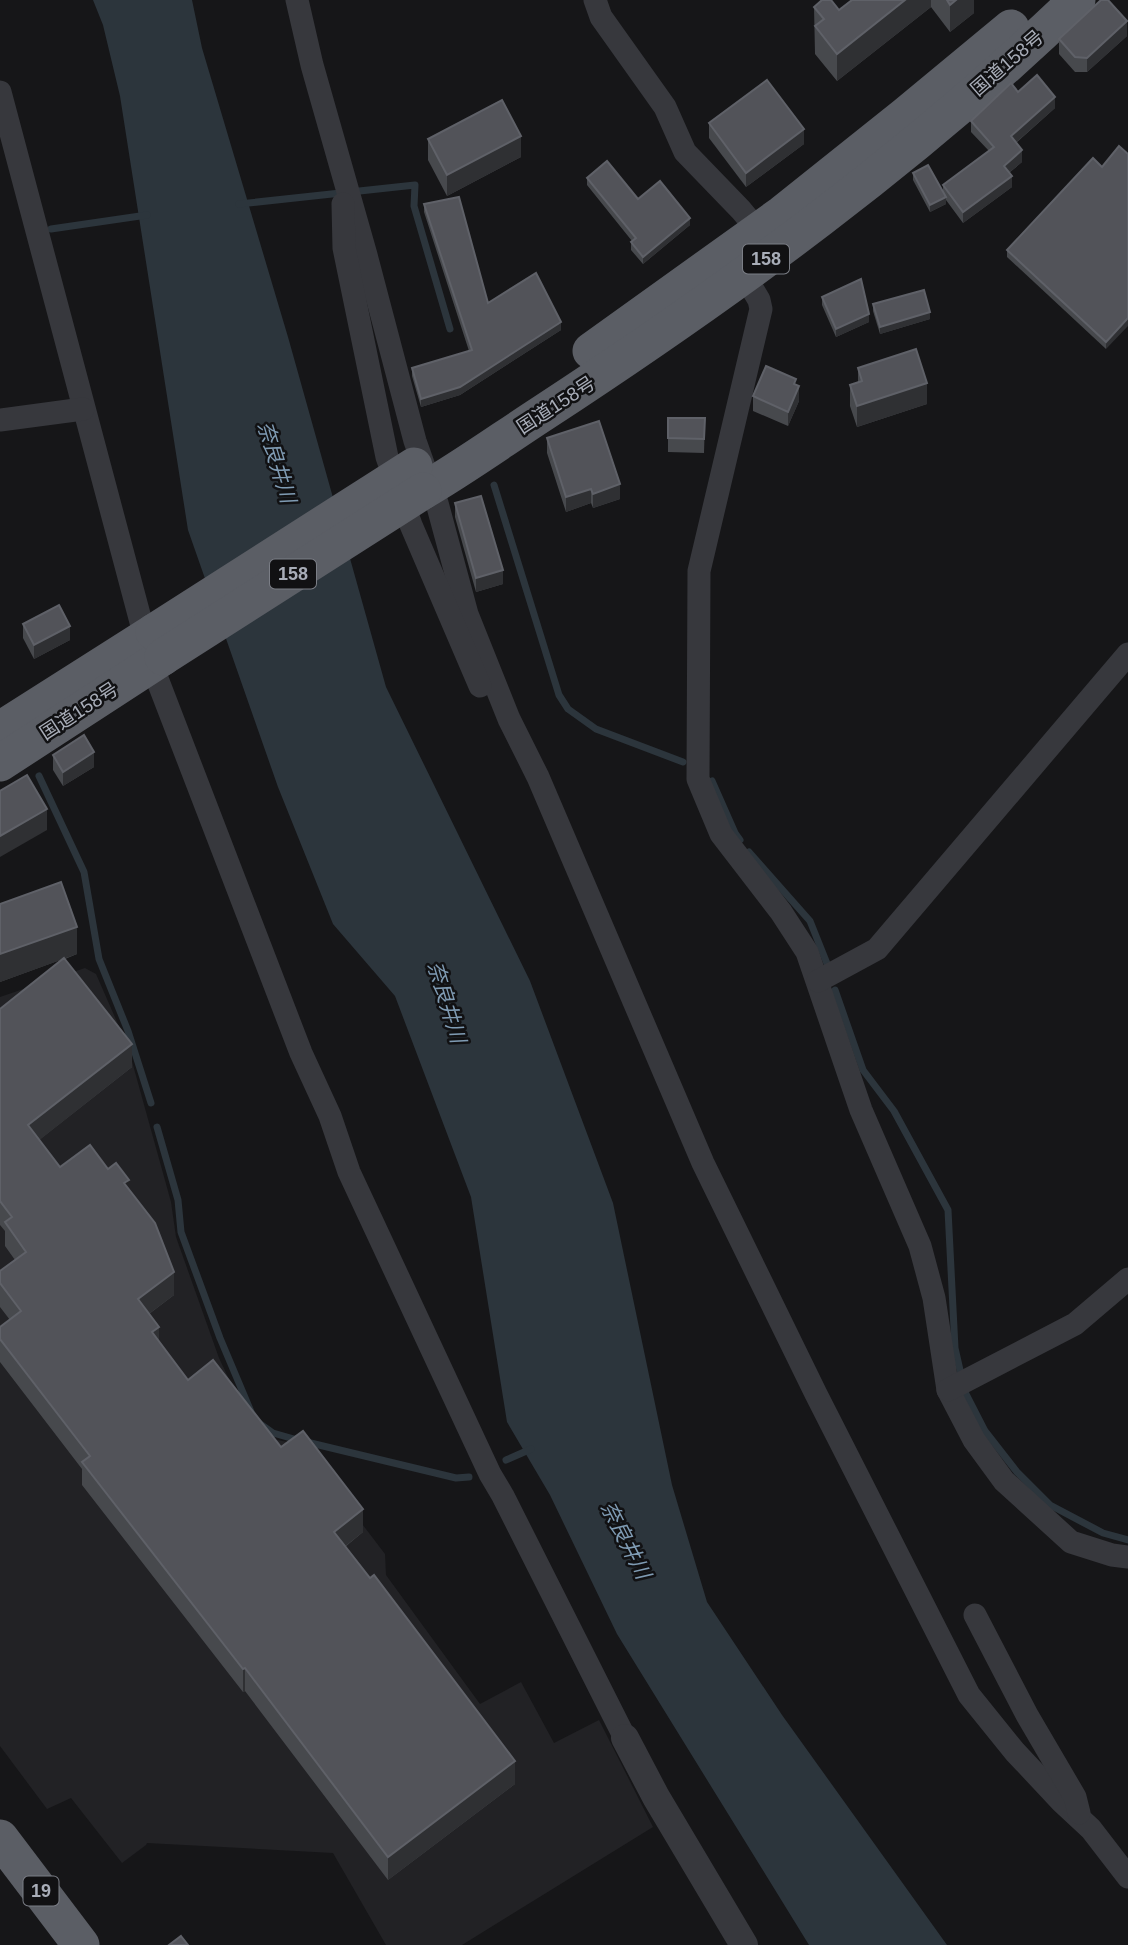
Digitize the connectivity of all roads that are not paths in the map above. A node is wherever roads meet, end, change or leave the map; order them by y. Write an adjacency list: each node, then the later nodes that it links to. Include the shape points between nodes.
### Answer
1 (297, 0): 6 (street)
2 (595, 0): 7 (street, via 601,17 665,107 685,152)
3 (1044, 0): 7 (highway, 国道158号 / 158, via 906,115)
4 (1077, 0): 7 (highway, 国道158号 / 158, via 901,154)
5 (0, 92): 9 (street)
6 (342, 169): 11 (street); 16 (street, via 344,248 387,457 411,525 497,724)
7 (767, 242): 8 (highway, 国道158号 / 158)
8 (737, 264): 11 (highway, 国道158号 / 158, via 583,358); 17 (street, via 761,309 699,571 698,779 721,834 781,912 807,952)
9 (83, 409): 10 (street); 12 (street)
10 (0, 420)
11 (423, 476): 12 (highway, 国道158号 / 158, bridge); 16 (street, via 467,614)
12 (153, 647): 14 (highway, 国道158号 / 158); 15 (highway, 国道158号 / 158); 22 (street, via 349,1172 490,1474)
13 (1128, 654): 17 (street, via 877,950)
14 (0, 730)
15 (0, 762)
16 (538, 777): 23 (street, via 703,1163 936,1633 969,1695 1015,1752)
17 (818, 981): 19 (street, via 861,1110 920,1246 934,1298)
18 (1128, 1279): 19 (street, via 1076,1324)
19 (948, 1390): 20 (street, via 974,1440 1004,1481 1071,1542)
20 (1128, 1557)
21 (975, 1615): 23 (street, via 1075,1797)
22 (625, 1738): 27 (street)
23 (1080, 1817): 25 (street)
24 (0, 1838): 26 (highway, 19)
25 (1128, 1877)
26 (81, 1945)
27 (744, 1945)

